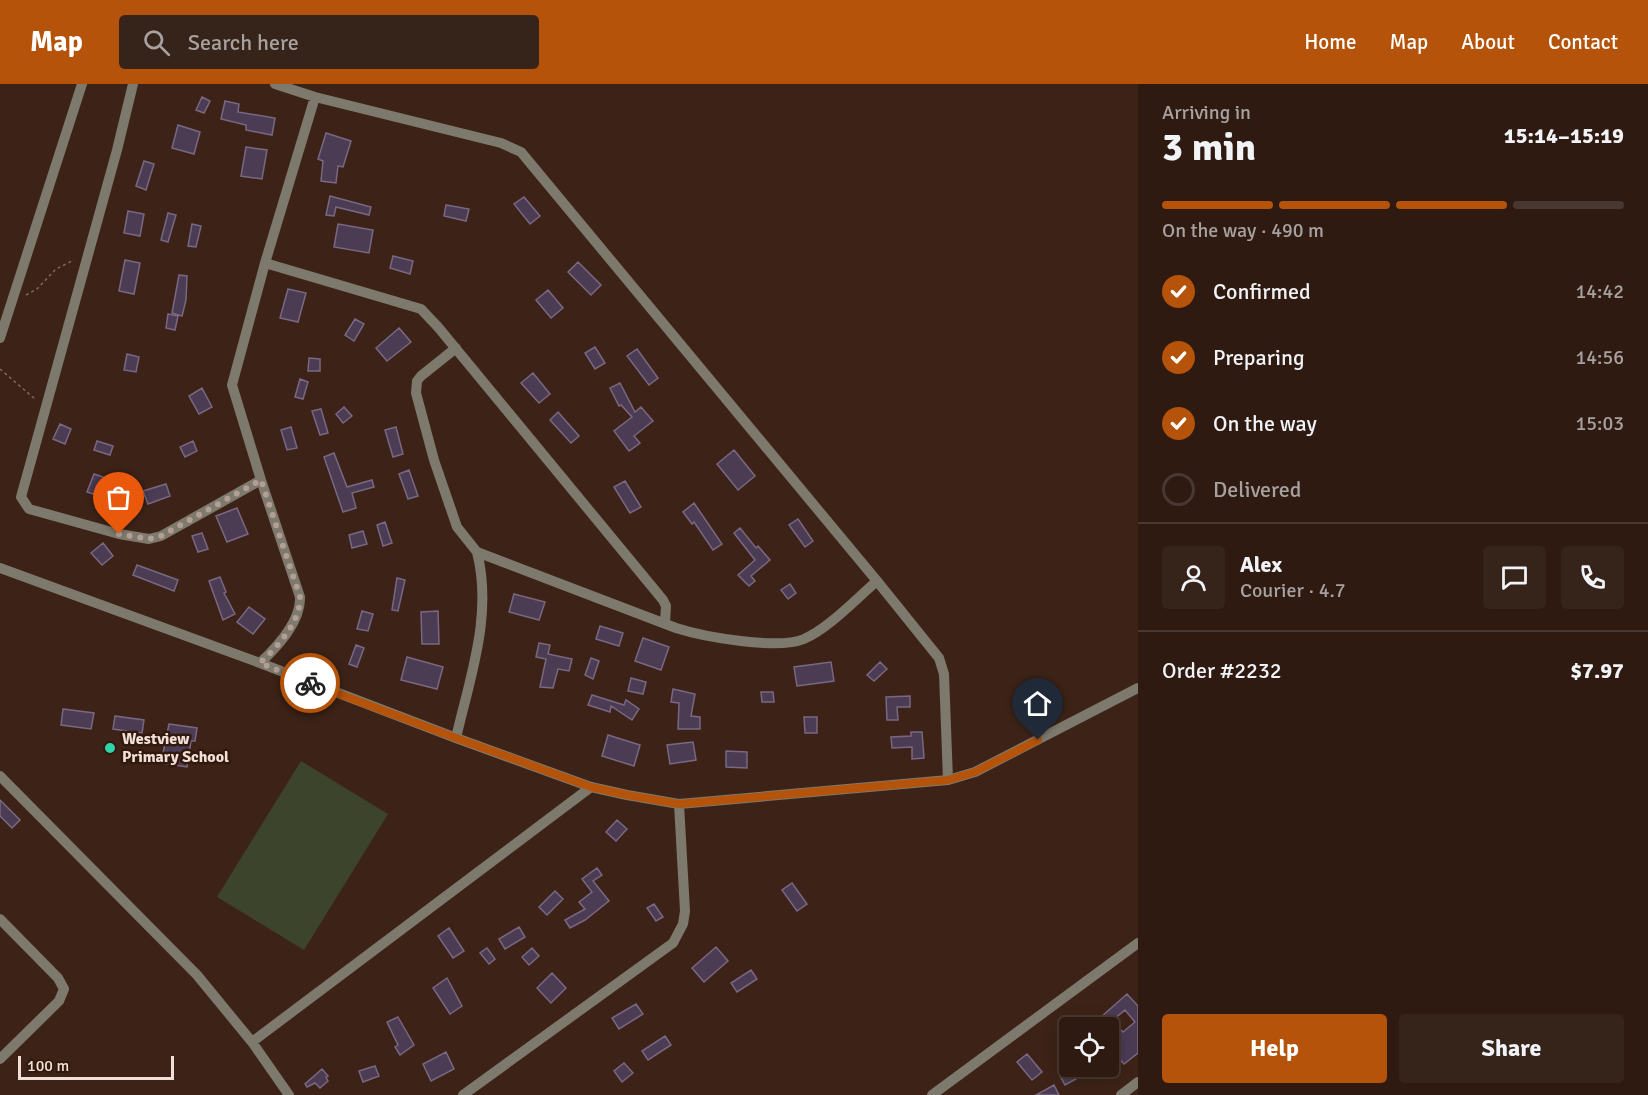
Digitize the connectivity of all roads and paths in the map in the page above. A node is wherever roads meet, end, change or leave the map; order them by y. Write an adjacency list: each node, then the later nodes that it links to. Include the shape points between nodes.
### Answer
1 (82, 84): 7 (street)
2 (133, 84): 5 (street)
3 (275, 84): 4 (street)
4 (315, 97): 6 (street); 15 (street, via 486,139 521,152)
5 (89, 253): 7 (path, via 56,269 31,293); 11 (street)
6 (265, 264): 9 (street, via 413,306 429,317); 12 (street, via 232,385)
7 (13, 300): 8 (street)
8 (0, 338)
9 (456, 348): 13 (street, via 421,376 416,393 457,527); 16 (street, via 663,600)
10 (0, 369): 11 (path)
11 (45, 408): 12 (street, via 21,496 29,509 149,539)
12 (261, 480): 17 (street, via 301,606 275,649)
13 (477, 552): 16 (street); 19 (street, via 483,572 484,614)
14 (0, 568): 17 (street)
15 (877, 581): 16 (street, via 818,631 792,642 740,641 689,632); 21 (street, via 943,666)
16 (665, 622)
17 (260, 663): 19 (street)
18 (1138, 688): 21 (street, via 975,772)
19 (456, 738): 22 (street)
20 (0, 776): 26 (street, via 197,975)
21 (948, 780): 23 (street)
22 (591, 787): 23 (street); 26 (street)
23 (679, 804): 30 (street, via 685,911 673,943)
24 (0, 919): 27 (street, via 64,989 59,1001)
25 (1137, 946): 31 (street)
26 (252, 1042): 29 (street)
27 (0, 1059)
28 (1138, 1082): 32 (street)
29 (289, 1095)
30 (463, 1095)
31 (933, 1095)
32 (1121, 1095)

